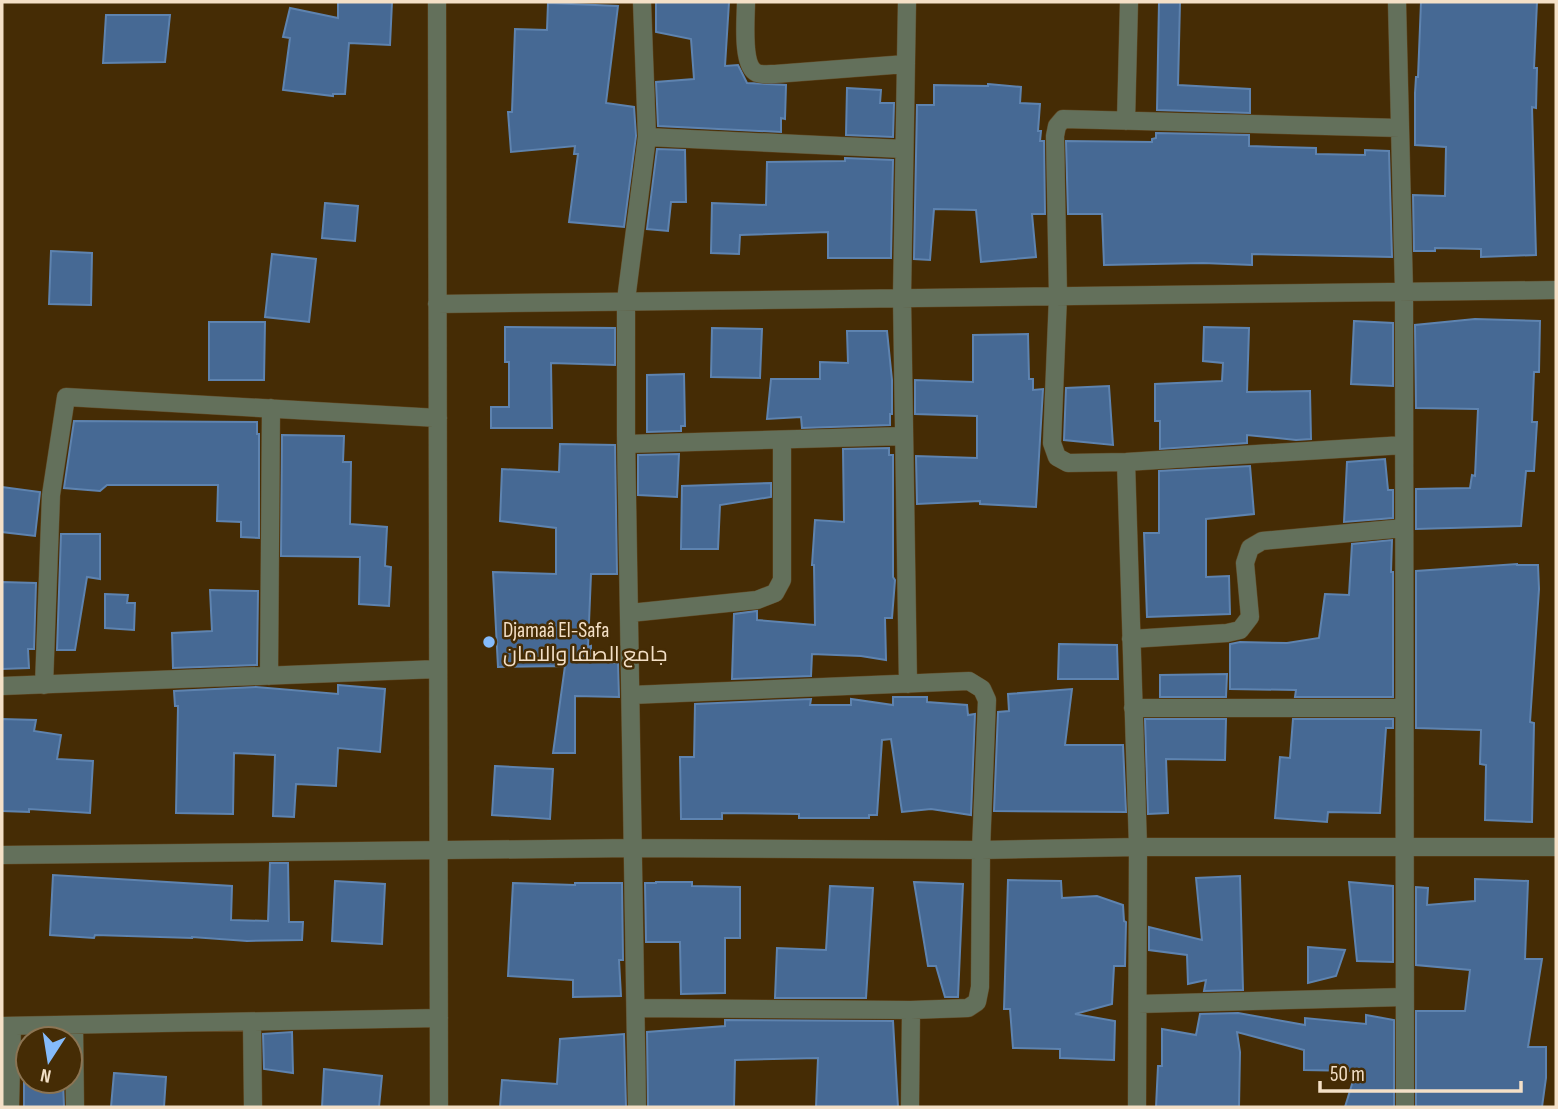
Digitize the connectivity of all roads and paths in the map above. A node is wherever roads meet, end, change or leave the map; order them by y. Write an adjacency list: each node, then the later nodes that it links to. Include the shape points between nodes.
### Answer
1 (437, 2): 17 (street)
2 (642, 2): 10 (street)
3 (746, 2): 7 (street, via 749,65 758,73)
4 (906, 2): 7 (street)
5 (1129, 2): 8 (street)
6 (1397, 2): 9 (street)
7 (906, 64): 11 (street)
8 (1126, 121): 9 (street); 14 (street, via 1063,119 1056,126)
9 (1400, 128): 13 (street)
10 (647, 137): 11 (street); 16 (street)
11 (904, 149): 15 (street)
12 (1556, 290): 13 (street)
13 (1404, 292): 14 (street); 23 (street)
14 (1058, 296): 15 (street); 24 (street, via 1054,450 1068,463)
15 (902, 297): 16 (street); 20 (street)
16 (626, 300): 17 (street); 22 (street)
17 (437, 304): 19 (street)
18 (271, 408): 19 (street); 29 (street); 31 (street, via 66,397 51,495)
19 (438, 418): 28 (street)
20 (904, 436): 21 (street); 30 (street)
21 (782, 440): 22 (street); 26 (street, via 782,580 775,593 757,600)
22 (626, 444): 26 (street)
23 (1404, 446): 24 (street); 25 (street)
24 (1126, 463): 27 (street)
25 (1404, 528): 27 (street, via 1262,541 1250,548 1245,563 1250,617 1240,630); 35 (street)
26 (629, 613): 33 (street)
27 (1131, 639): 34 (street)
28 (438, 669): 29 (street); 41 (street)
29 (269, 676): 31 (street)
30 (908, 684): 33 (street); 40 (street, via 969,681 982,689 987,700)
31 (44, 685): 32 (street)
32 (2, 686)
33 (631, 695): 39 (street)
34 (1133, 708): 35 (street); 37 (street)
35 (1404, 708): 36 (street)
36 (1404, 846): 37 (street); 38 (street); 43 (street)
37 (1138, 847): 40 (street); 44 (street)
38 (1556, 847)
39 (634, 849): 40 (street); 41 (street); 45 (street)
40 (981, 850): 46 (street, via 977,1002 968,1009)
41 (439, 851): 42 (street); 47 (street)
42 (2, 855)
43 (1404, 997): 44 (street); 57 (street)
44 (1138, 1004): 56 (street)
45 (636, 1008): 46 (street); 54 (street)
46 (911, 1010): 55 (street)
47 (439, 1018): 48 (street); 53 (street)
48 (252, 1023): 49 (street); 52 (street)
49 (74, 1025)
50 (7, 1026): 51 (street)
51 (10, 1107)
52 (253, 1107)
53 (439, 1107)
54 (637, 1107)
55 (910, 1107)
56 (1137, 1107)
57 (1405, 1107)

